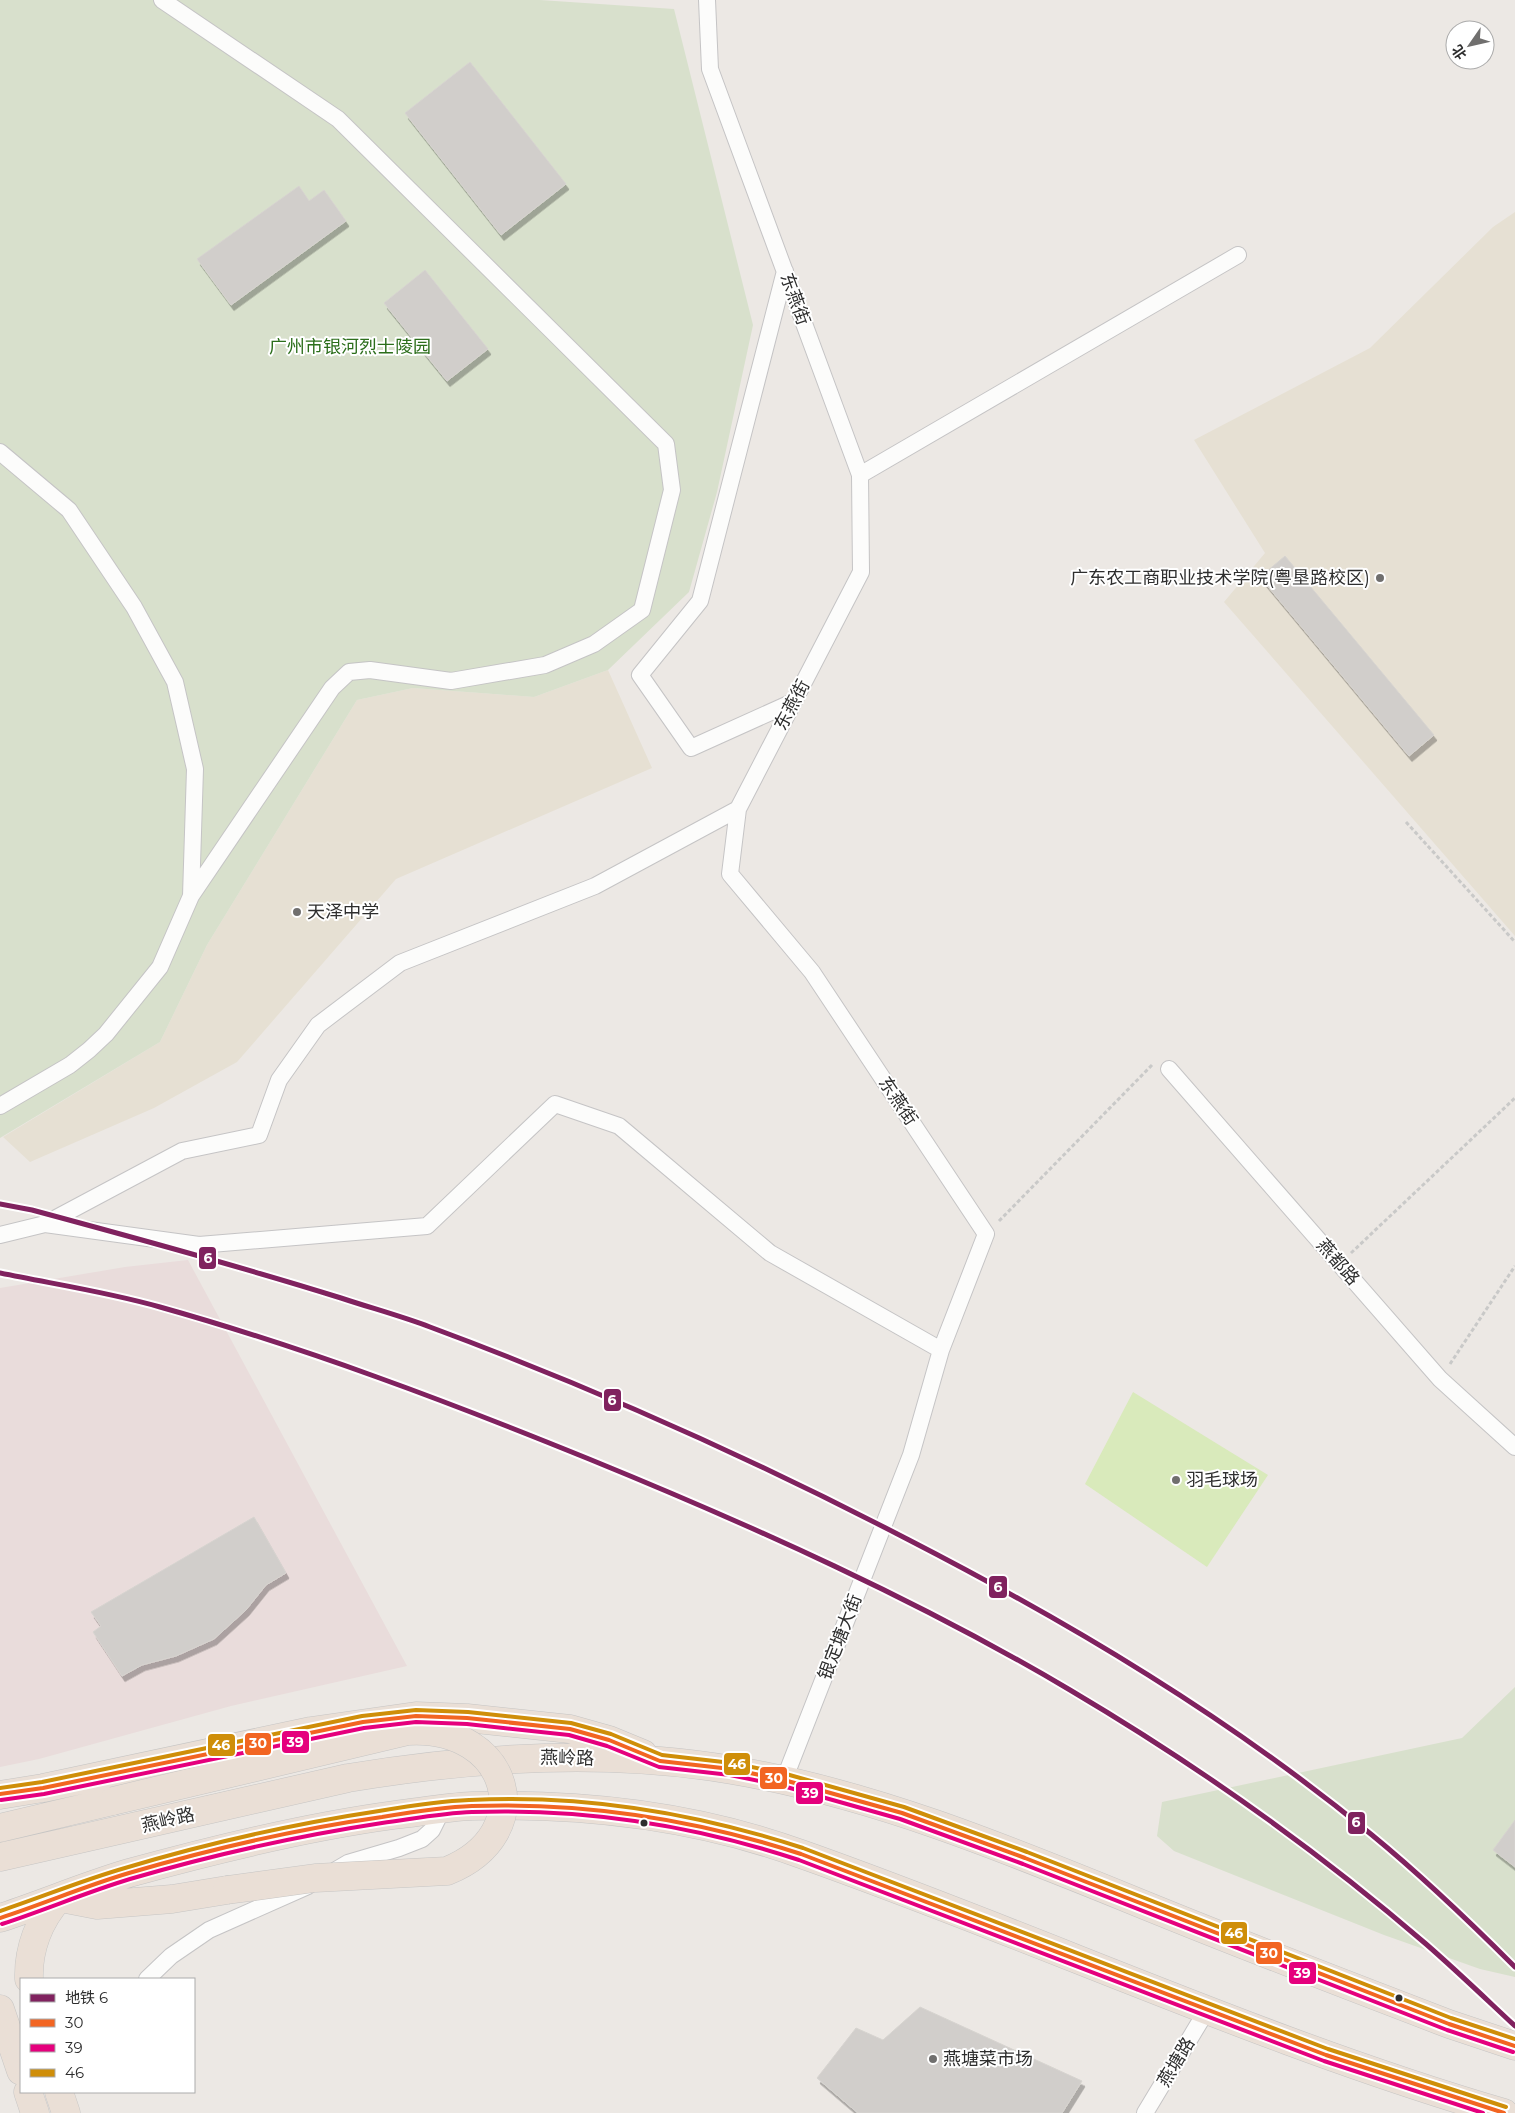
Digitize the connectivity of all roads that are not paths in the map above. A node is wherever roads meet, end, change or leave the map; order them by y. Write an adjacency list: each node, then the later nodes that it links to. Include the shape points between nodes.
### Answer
1 (162, 0): 9 (street, via 338,119 666,444 672,490 642,610 594,644 545,665 451,681 370,670 349,672 332,688)
2 (707, 0): 4 (street, 东燕街, via 710,69)
3 (1238, 255): 6 (street)
4 (785, 270): 6 (street, 东燕街); 7 (street, via 700,601 640,675 692,748)
5 (0, 452): 9 (street, via 69,510 134,607 175,682 195,769)
6 (860, 476): 7 (street, 东燕街, via 861,572)
7 (793, 702): 8 (street, 东燕街)
8 (738, 809): 12 (street, via 595,886 400,963 318,1025 280,1080 259,1135 182,1151); 14 (street, 东燕街, via 730,874 812,972 986,1234)
9 (191, 896): 11 (street, via 160,967 106,1034 70,1065)
10 (1169, 1069): 15 (street, 燕都路, via 1440,1379)
11 (0, 1106)
12 (45, 1224): 13 (street); 14 (street, via 199,1245 427,1226 555,1104 619,1126 770,1253)
13 (0, 1236)
14 (941, 1350): 17 (street, 银定塘大街, via 911,1455)
15 (1515, 1447)
16 (660, 1761): 17 (highway, 燕岭路); 18 (highway, via 609,1740 570,1729 416,1716 311,1731); 21 (highway, 燕岭路, via 527,1758 396,1770)
17 (784, 1780): 28 (highway, 燕岭路, via 902,1813 1083,1880 1449,2024)
18 (0, 1795)
19 (442, 1810): 22 (highway, via 297,1831 126,1874); 25 (street, via 432,1830 422,1838 348,1863 301,1890 209,1930 171,1956); 27 (highway, via 471,1806 587,1809 674,1819 730,1832 818,1860)
20 (0, 1828): 22 (highway, bridge, via 408,1731 430,1730 461,1739 484,1754 494,1767 503,1800 500,1820 482,1852 447,1871 332,1877 172,1899 97,1905)
21 (0, 1857)
22 (60, 1898): 23 (highway); 24 (highway, via 40,1923 33,1945)
23 (0, 1918)
24 (29, 1978)
25 (148, 1978)
26 (0, 2009): 29 (highway)
27 (1207, 2010): 34 (street, 燕塘路); 35 (highway, via 1409,2084)
28 (1515, 2046)
29 (20, 2068)
30 (28, 2093): 32 (highway)
31 (58, 2093): 33 (highway)
32 (35, 2113)
33 (66, 2113)
34 (1145, 2113)
35 (1504, 2113)

